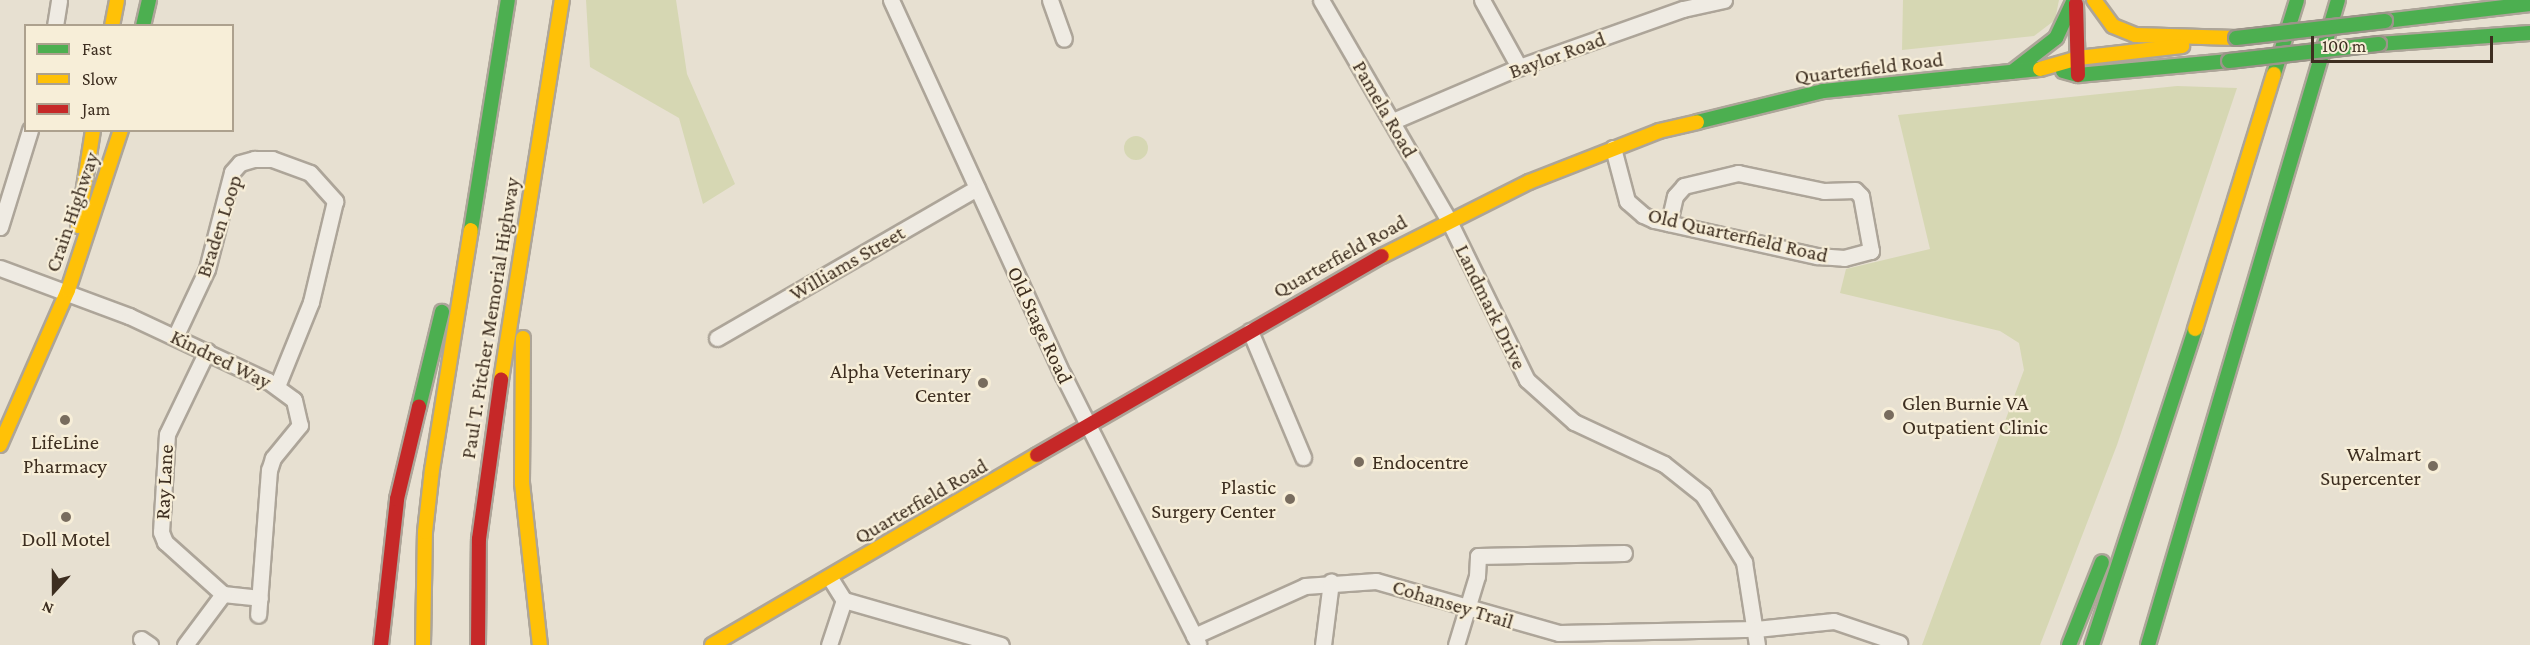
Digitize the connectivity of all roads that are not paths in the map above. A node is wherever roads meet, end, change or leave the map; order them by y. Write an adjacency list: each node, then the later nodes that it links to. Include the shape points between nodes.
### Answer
1 (59, 0): 19 (street)
2 (117, 0): 20 (main road)
3 (149, 0): 21 (main road)
4 (508, 0): 40 (main road, Paul T. Pitcher Memorial Highway)
5 (562, 0): 32 (main road, Paul T. Pitcher Memorial Highway)
6 (891, 0): 41 (street, Old Stage Road)
7 (1050, 0): 24 (street)
8 (1321, 0): 33 (street, Pamela Road)
9 (1482, 0): 27 (street)
10 (1724, 0): 18 (street, Baylor Road)
11 (2075, 0): 26 (main road); 29 (main road, via 2056,38)
12 (2092, 0): 23 (main road, via 2114,26 2135,35); 25 (main road)
13 (2288, 0): 34 (main road)
14 (2297, 0): 34 (main road)
15 (2337, 0): 38 (main road)
16 (2347, 0): 38 (main road)
17 (2530, 4): 23 (main road, Quarterfield Road, bridge)
18 (1682, 5): 27 (street, Baylor Road)
19 (55, 24)
20 (112, 24)
21 (143, 24)
22 (2530, 33): 30 (main road, Quarterfield Road, bridge, via 2379,44)
23 (2236, 38): 25 (main road, Quarterfield Road)
24 (1064, 39)
25 (2094, 46): 26 (main road, Quarterfield Road); 30 (main road)
26 (2078, 58): 28 (main road, Quarterfield Road); 31 (main road)
27 (1519, 67): 33 (street, Baylor Road)
28 (2051, 68): 29 (main road, Quarterfield Road); 31 (main road, Quarterfield Road)
29 (2012, 72): 39 (main road, Quarterfield Road, via 1823,91 1659,131)
30 (2095, 74): 31 (main road, Quarterfield Road)
31 (2078, 75)
32 (549, 93): 72 (main road, Paul T. Pitcher Memorial Highway, via 485,481 479,539); 73 (main road, via 525,306 520,399 524,523)
33 (1393, 121): 42 (street, Pamela Road)
34 (2258, 129): 56 (main road)
35 (29, 132): 44 (street)
36 (93, 132): 46 (main road, Crain Highway)
37 (120, 132): 46 (main road, Crain Highway)
38 (2295, 139): 53 (main road)
39 (1613, 148): 42 (main road, Quarterfield Road); 43 (street, Old Quarterfield Road, via 1627,201 1643,215)
40 (480, 169): 70 (main road, via 407,442 388,555); 71 (main road, Paul T. Pitcher Memorial Highway, via 432,470 425,532)
41 (977, 188): 49 (street, Williams Street); 52 (street, Old Stage Road)
42 (1448, 219): 47 (main road, Quarterfield Road); 65 (street, Landmark Drive, via 1513,357 1543,399 1599,437 1642,453 1687,478 1717,511 1744,562)
43 (1669, 223): 43 (street, Old Quarterfield Road, via 1675,196 1684,186 1738,174 1824,191 1855,190 1861,196 1871,251 1844,258 1817,256)
44 (0, 227)
45 (0, 268): 46 (street, Kindred Way)
46 (68, 291): 48 (street, Kindred Way); 54 (main road)
47 (1250, 331): 52 (main road, Quarterfield Road); 55 (street)
48 (175, 337): 50 (street, Kindred Way); 51 (street, Braden Loop, via 207,269 232,172 240,163 272,159 310,173 335,201 311,302)
49 (717, 338)
50 (207, 351): 51 (street, Kindred Way); 60 (street, Ray Lane, via 167,434 161,532 165,542)
51 (277, 386): 61 (street, Kindred Way, via 294,400 301,416 297,432 271,463)
52 (1090, 428): 58 (main road, Quarterfield Road); 67 (street, Old Stage Road)
53 (2210, 433): 82 (main road); 83 (main road)
54 (0, 445)
55 (1303, 457)
56 (2144, 492): 80 (main road, via 2113,534); 81 (main road)
57 (1624, 553): 63 (street, via 1478,556)
58 (830, 578): 62 (street); 74 (main road, Quarterfield Road)
59 (1331, 582): 63 (street, Cohansey Trail, via 1376,581); 67 (street, Cohansey Trail, via 1305,586); 77 (street)
60 (223, 594): 61 (street); 69 (street)
61 (260, 598): 64 (street, Kindred Way)
62 (844, 600): 75 (street); 76 (street)
63 (1466, 608): 66 (street, Cohansey Trail, via 1559,633); 78 (street)
64 (258, 615)
65 (1756, 629): 66 (street, Cohansey Trail); 68 (street, Cohansey Trail, via 1834,621); 79 (street, Landmark Drive)
66 (1652, 637)
67 (1197, 641)
68 (1899, 643)
69 (185, 645)
70 (381, 645)
71 (423, 645)
72 (478, 645)
73 (540, 645)
74 (712, 645)
75 (829, 645)
76 (1000, 645)
77 (1323, 645)
78 (1456, 645)
79 (1757, 645)
80 (2068, 645)
81 (2092, 645)
82 (2148, 645)
83 (2156, 645)

